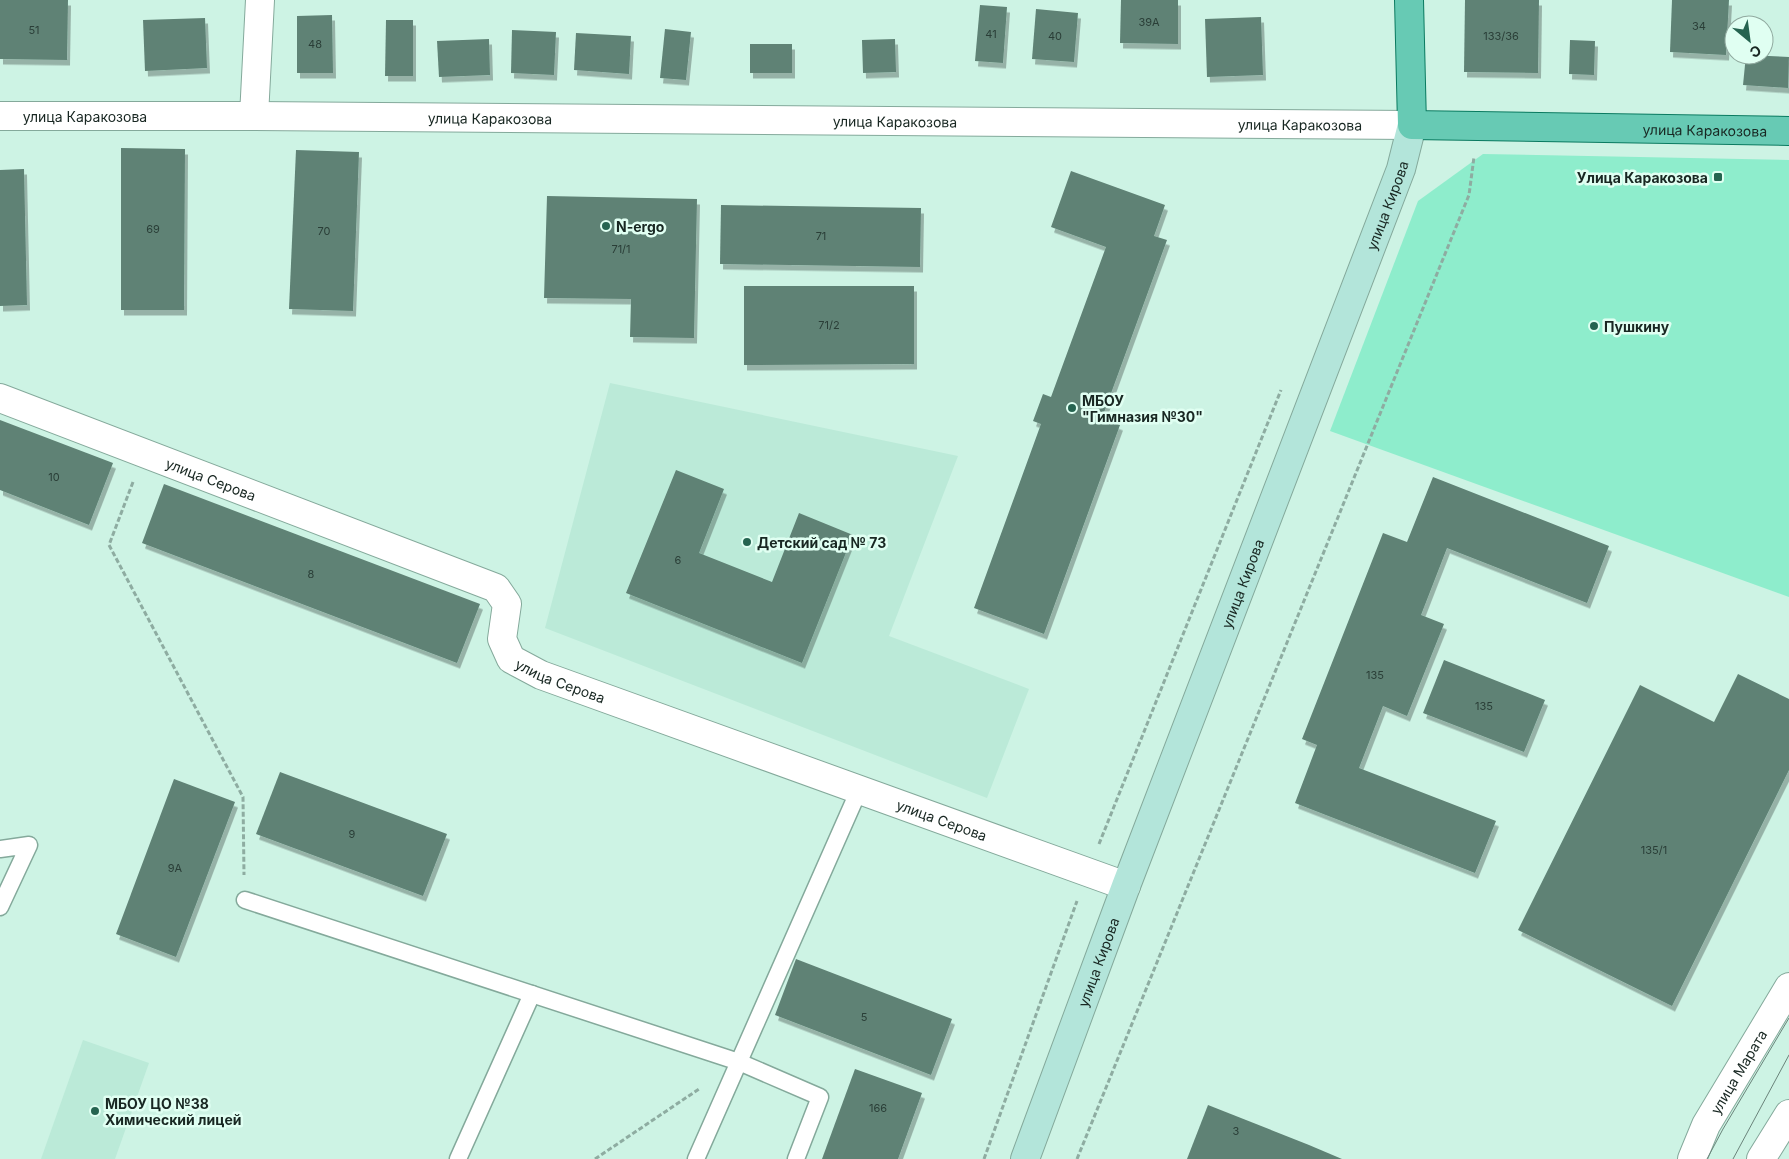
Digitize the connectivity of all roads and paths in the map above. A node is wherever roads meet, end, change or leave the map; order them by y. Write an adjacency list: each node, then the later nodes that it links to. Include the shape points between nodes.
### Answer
1 (260, 0): 4 (street)
2 (1409, 0): 5 (main road, улица Кирова)
3 (0, 116): 4 (street, улица Каракозова)
4 (254, 116): 5 (street, улица Каракозова)
5 (1412, 125): 6 (main road, улица Каракозова); 14 (main road, улица Кирова, via 1398,179)
6 (1477, 126): 7 (main road, улица Каракозова); 27 (path, via 1469,195)
7 (1789, 131)
8 (1284, 383): 13 (path)
9 (0, 398): 10 (street, улица Серова)
10 (144, 454): 11 (street, улица Серова, via 496,588 507,604 502,639 511,659 541,675); 15 (path, via 109,545 243,797)
11 (859, 790): 13 (street, улица Серова); 19 (lane)
12 (0, 849): 16 (lane, via 29,845)
13 (1087, 872): 14 (street, улица Серова); 25 (path)
14 (1126, 886): 26 (main road, улица Кирова)
15 (245, 900): 18 (lane)
16 (0, 907)
17 (1789, 987): 28 (street, улица Марата, via 1706,1125)
18 (532, 994): 19 (lane); 21 (lane)
19 (739, 1062): 22 (path); 23 (lane); 24 (lane, via 820,1097)
20 (1789, 1114): 29 (street)
21 (458, 1159)
22 (595, 1159)
23 (696, 1159)
24 (796, 1159)
25 (984, 1159)
26 (1025, 1159)
27 (1077, 1159)
28 (1692, 1159)
29 (1761, 1159)

